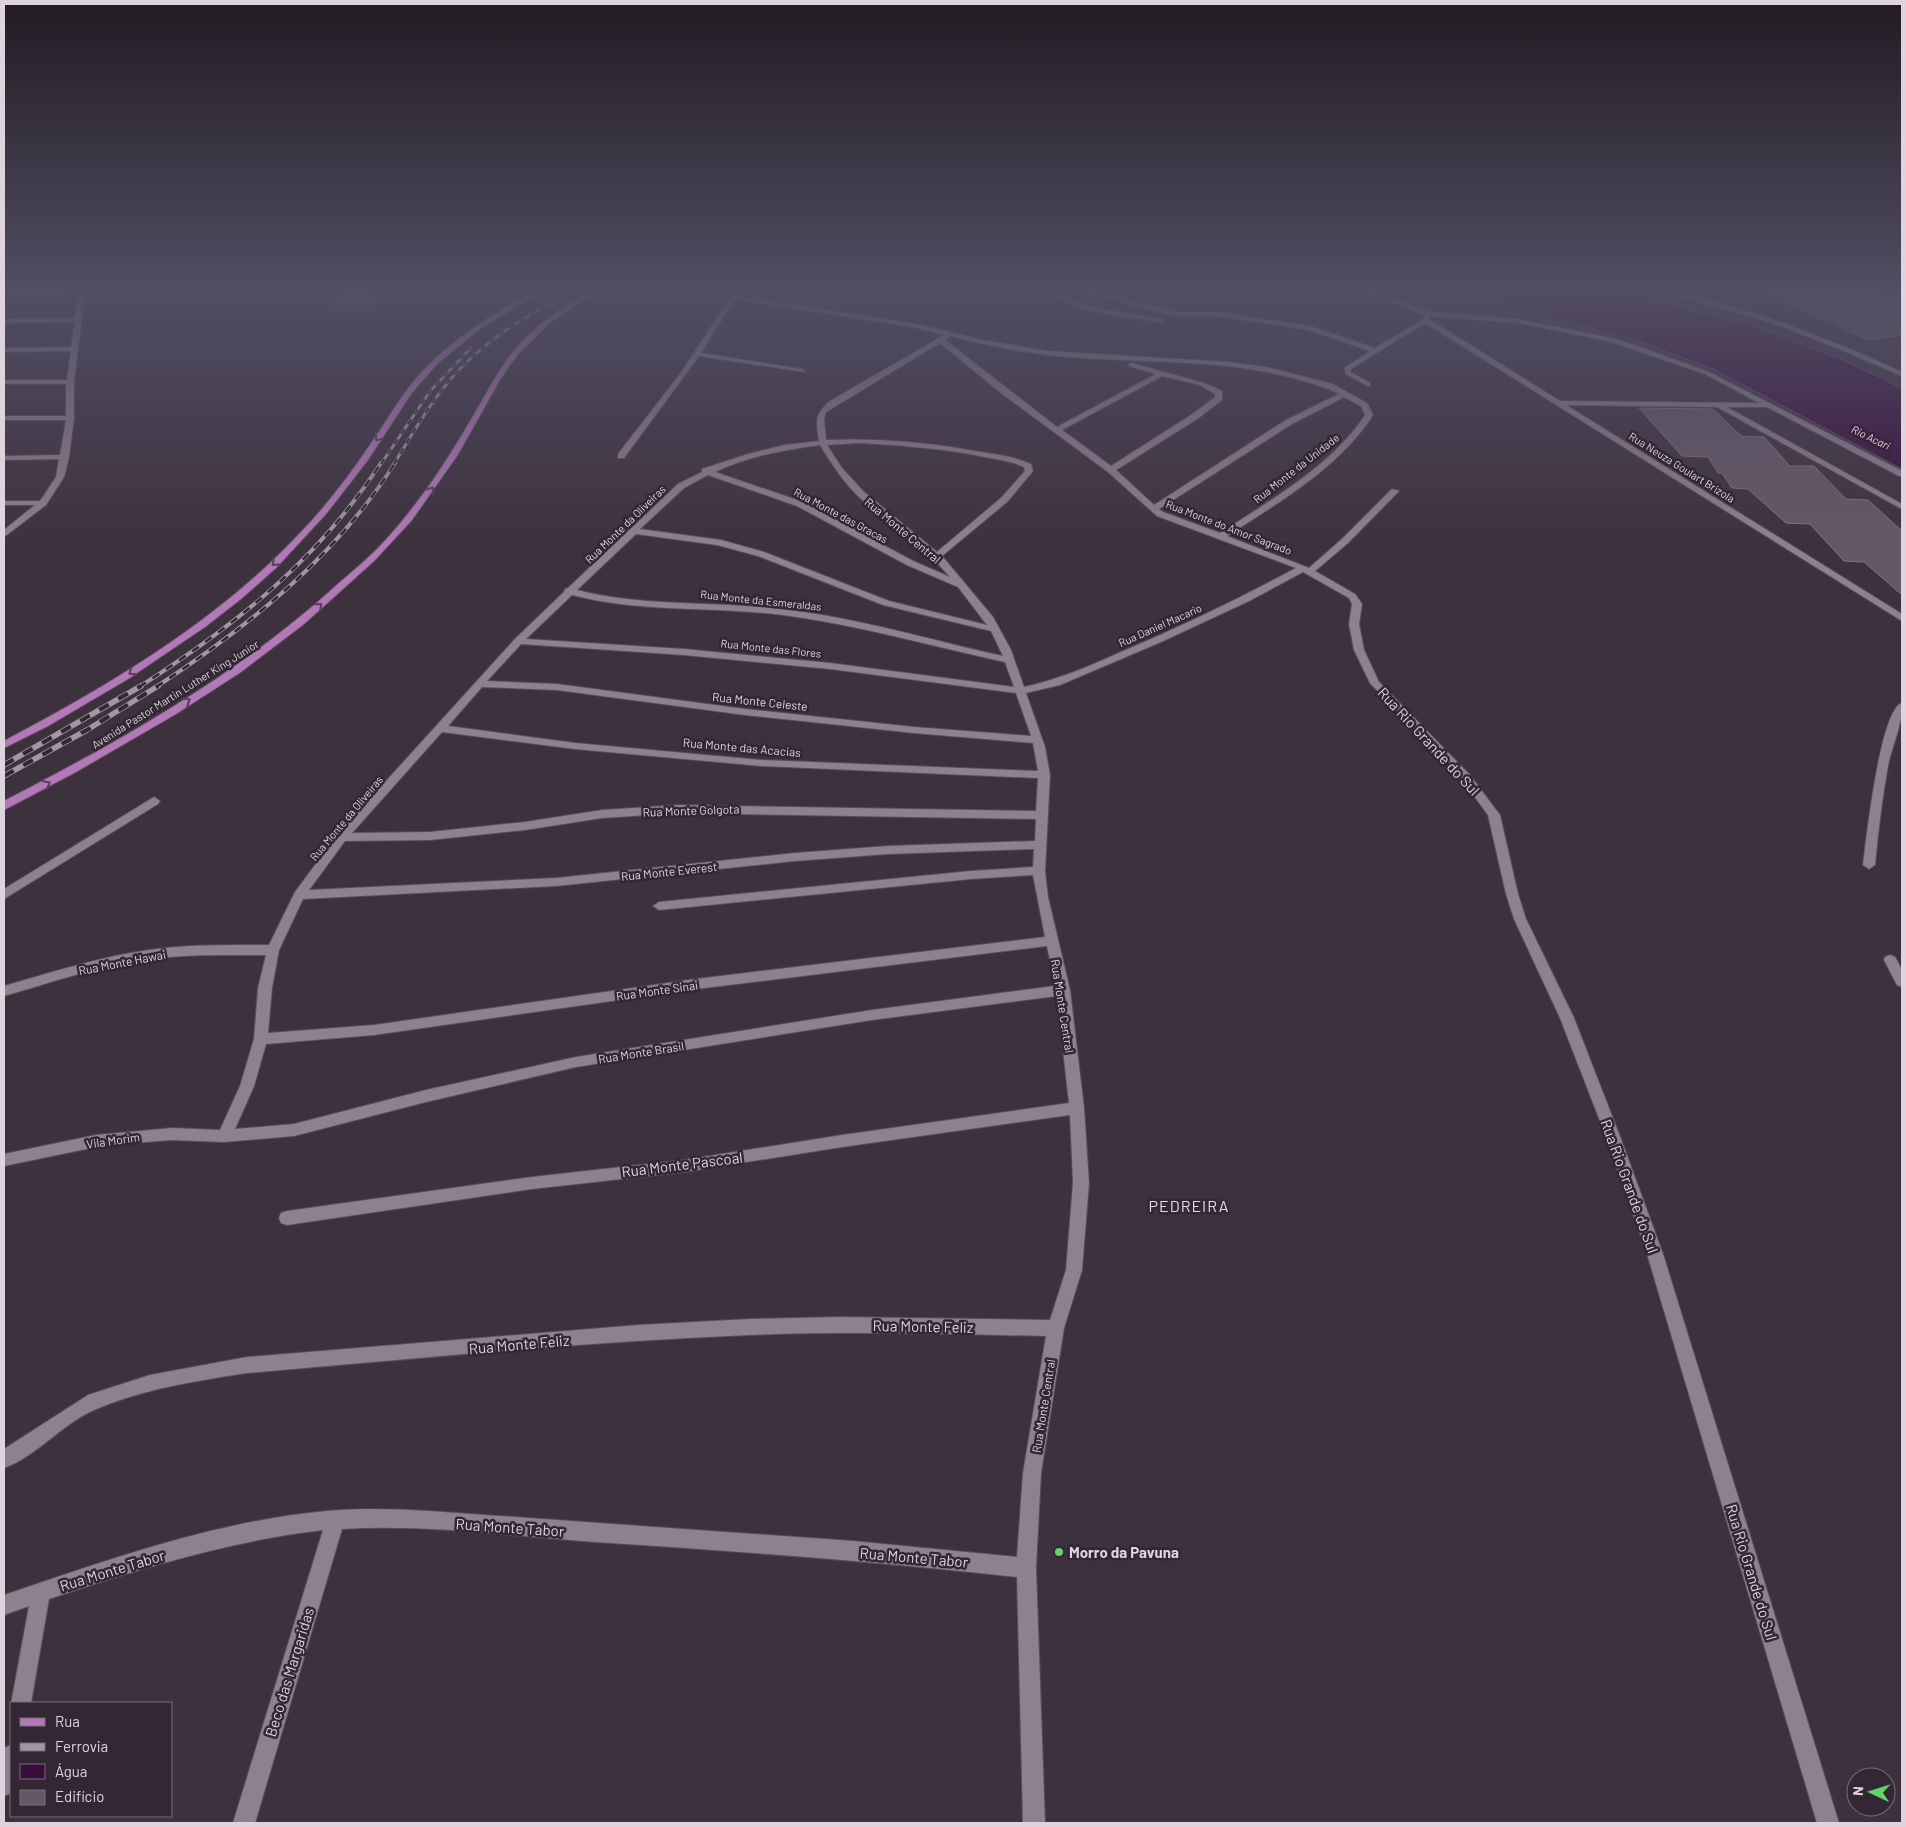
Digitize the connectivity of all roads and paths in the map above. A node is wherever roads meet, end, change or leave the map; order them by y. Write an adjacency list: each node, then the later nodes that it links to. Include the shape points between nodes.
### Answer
1 (71, 375): 14 (street)
2 (422, 375): 52 (main road, one-way to 52, via 336,496 285,554 255,581 210,618 112,686)
3 (500, 375): 55 (main road, Avenida Pastor Martin Luther King Junior, one-way to 3, via 109,749 207,689 271,646 313,610 382,549 416,511 457,450)
4 (682, 375): 24 (street)
5 (880, 375): 23 (street, Rua Monte Central, via 823,411 820,428)
6 (987, 375): 22 (street, Rua Monte do Amor Sagrado)
7 (1156, 375): 22 (street)
8 (1172, 375): 27 (street, via 1212,388 1219,393 1219,398)
9 (1293, 375): 16 (street)
10 (1352, 375): 15 (street)
11 (1516, 375): 17 (street, Rua Neuza Goulart Brizola)
12 (1711, 375): 18 (street)
13 (4, 382): 14 (street)
14 (70, 382): 21 (street)
15 (1368, 384)
16 (1345, 394): 34 (street, via 1289,422); 37 (street, Rua Monte da Unidade, via 1364,405 1368,415 1357,434 1302,480)
17 (1558, 403): 19 (street); 43 (street, Rua Neuza Goulart Brizola)
18 (1768, 405): 19 (street); 29 (street)
19 (1720, 406): 33 (street)
20 (4, 418): 21 (street)
21 (70, 418): 25 (street)
22 (1057, 430): 27 (street, Rua Monte do Amor Sagrado)
23 (823, 444): 28 (street, Rua Monte da Oliveiras, via 762,453); 38 (street, Rua Monte Central, via 839,470 860,493); 38 (street, Rua Monte da Oliveiras, via 900,441 1012,460 1028,466 1029,471 1004,500)
24 (621, 456)
25 (65, 457): 26 (street); 32 (street, via 60,478)
26 (4, 458)
27 (1111, 470): 34 (street, Rua Monte do Amor Sagrado)
28 (705, 472): 35 (street, Rua Monte da Oliveiras, via 681,486); 40 (street, Rua Monte das Gracas, via 800,504 910,563)
29 (1902, 474)
30 (1395, 491): 39 (street, Rua Daniel Macario, via 1344,542)
31 (4, 503): 32 (street)
32 (43, 503): 36 (street)
33 (1902, 507)
34 (1153, 508): 37 (street, Rua Monte do Amor Sagrado, via 1160,514)
35 (634, 531): 41 (street, Rua Monte da Oliveiras); 44 (street, via 718,542 761,554 886,603)
36 (4, 534)
37 (1220, 537): 39 (street, Rua Monte do Amor Sagrado)
38 (936, 556): 40 (street, Rua Monte Central)
39 (1306, 569): 42 (street, Rua Monte do Amor Sagrado); 48 (street, Rua Daniel Macario, via 1158,640 1056,683)
40 (962, 586): 44 (street, Rua Monte Central)
41 (568, 591): 45 (street, Rua Monte da Oliveiras); 46 (street, Rua Monte da Esmeraldas, via 601,600 780,612 840,621)
42 (1352, 596): 86 (street, Rua Rio Grande do Sul, via 1357,604 1354,624 1358,650 1375,683 1459,770 1494,815 1520,919 1567,1018 1655,1254)
43 (1902, 618)
44 (995, 629): 46 (street, Rua Monte Central)
45 (518, 641): 47 (street, Rua Monte da Oliveiras); 48 (street, Rua Monte das Flores, via 830,666)
46 (1008, 660): 48 (street, Rua Monte Central)
47 (479, 684): 50 (street, Rua Monte da Oliveiras); 51 (street, Rua Monte Celeste, via 557,687 745,712)
48 (1021, 691): 51 (street, Rua Monte Central)
49 (1902, 706): 59 (street, via 1881,776)
50 (439, 728): 53 (street, Rua Monte das Acacias, via 575,746 761,763); 57 (street, Rua Monte da Oliveiras)
51 (1038, 740): 53 (street, Rua Monte Central)
52 (4, 745)
53 (1044, 775): 56 (street, Rua Monte Central)
54 (154, 801): 61 (street)
55 (4, 806)
56 (1041, 814): 57 (street, Rua Monte Golgota, via 678,809 602,814 430,836); 58 (street, Rua Monte Central)
57 (342, 837): 62 (street, Rua Monte da Oliveiras)
58 (1039, 846): 60 (street, Rua Monte Central); 62 (street, Rua Monte Everest, via 870,852 556,882)
59 (1869, 865)
60 (1039, 871): 63 (street); 64 (street, Rua Monte Central)
61 (4, 895)
62 (299, 896): 65 (street, Rua Monte da Oliveiras)
63 (658, 906)
64 (1052, 942): 68 (street, Rua Monte Central); 70 (street, Rua Monte Sinai, via 696,984 374,1030)
65 (273, 950): 69 (street, Rua Monte Hawai, via 152,954 96,965); 70 (street, Rua Monte da Oliveiras, via 265,988)
66 (1890, 960): 67 (street)
67 (1902, 982)
68 (1063, 990): 71 (street, Rua Monte Central); 72 (street, Rua Monte Brasil, via 872,1015 576,1062 294,1130)
69 (4, 991)
70 (261, 1039): 72 (street, Rua Monte da Oliveiras, via 247,1086)
71 (1077, 1108): 74 (street, Rua Monte Pascoal, via 842,1140 684,1166 532,1183); 75 (street, Rua Monte Central, via 1082,1183 1074,1270)
72 (224, 1136): 73 (street, Vila Morim, via 172,1134 96,1141)
73 (4, 1160)
74 (287, 1218)
75 (1056, 1328): 76 (street, Rua Monte Feliz, via 750,1327 247,1365 150,1383 88,1404); 78 (street, Rua Monte Central, via 1032,1473)
76 (4, 1459)
77 (335, 1520): 78 (street, Rua Monte Tabor, via 411,1520 690,1539); 79 (street, Rua Monte Tabor, via 208,1540); 84 (street, Beco das Margaridas)
78 (1026, 1568): 85 (street, Rua Monte Central)
79 (41, 1592): 80 (street, Rua Monte Tabor); 81 (street)
80 (4, 1605)
81 (21, 1702)
82 (10, 1760): 83 (street)
83 (4, 1785)
84 (244, 1823)
85 (1034, 1823)
86 (1828, 1823)

